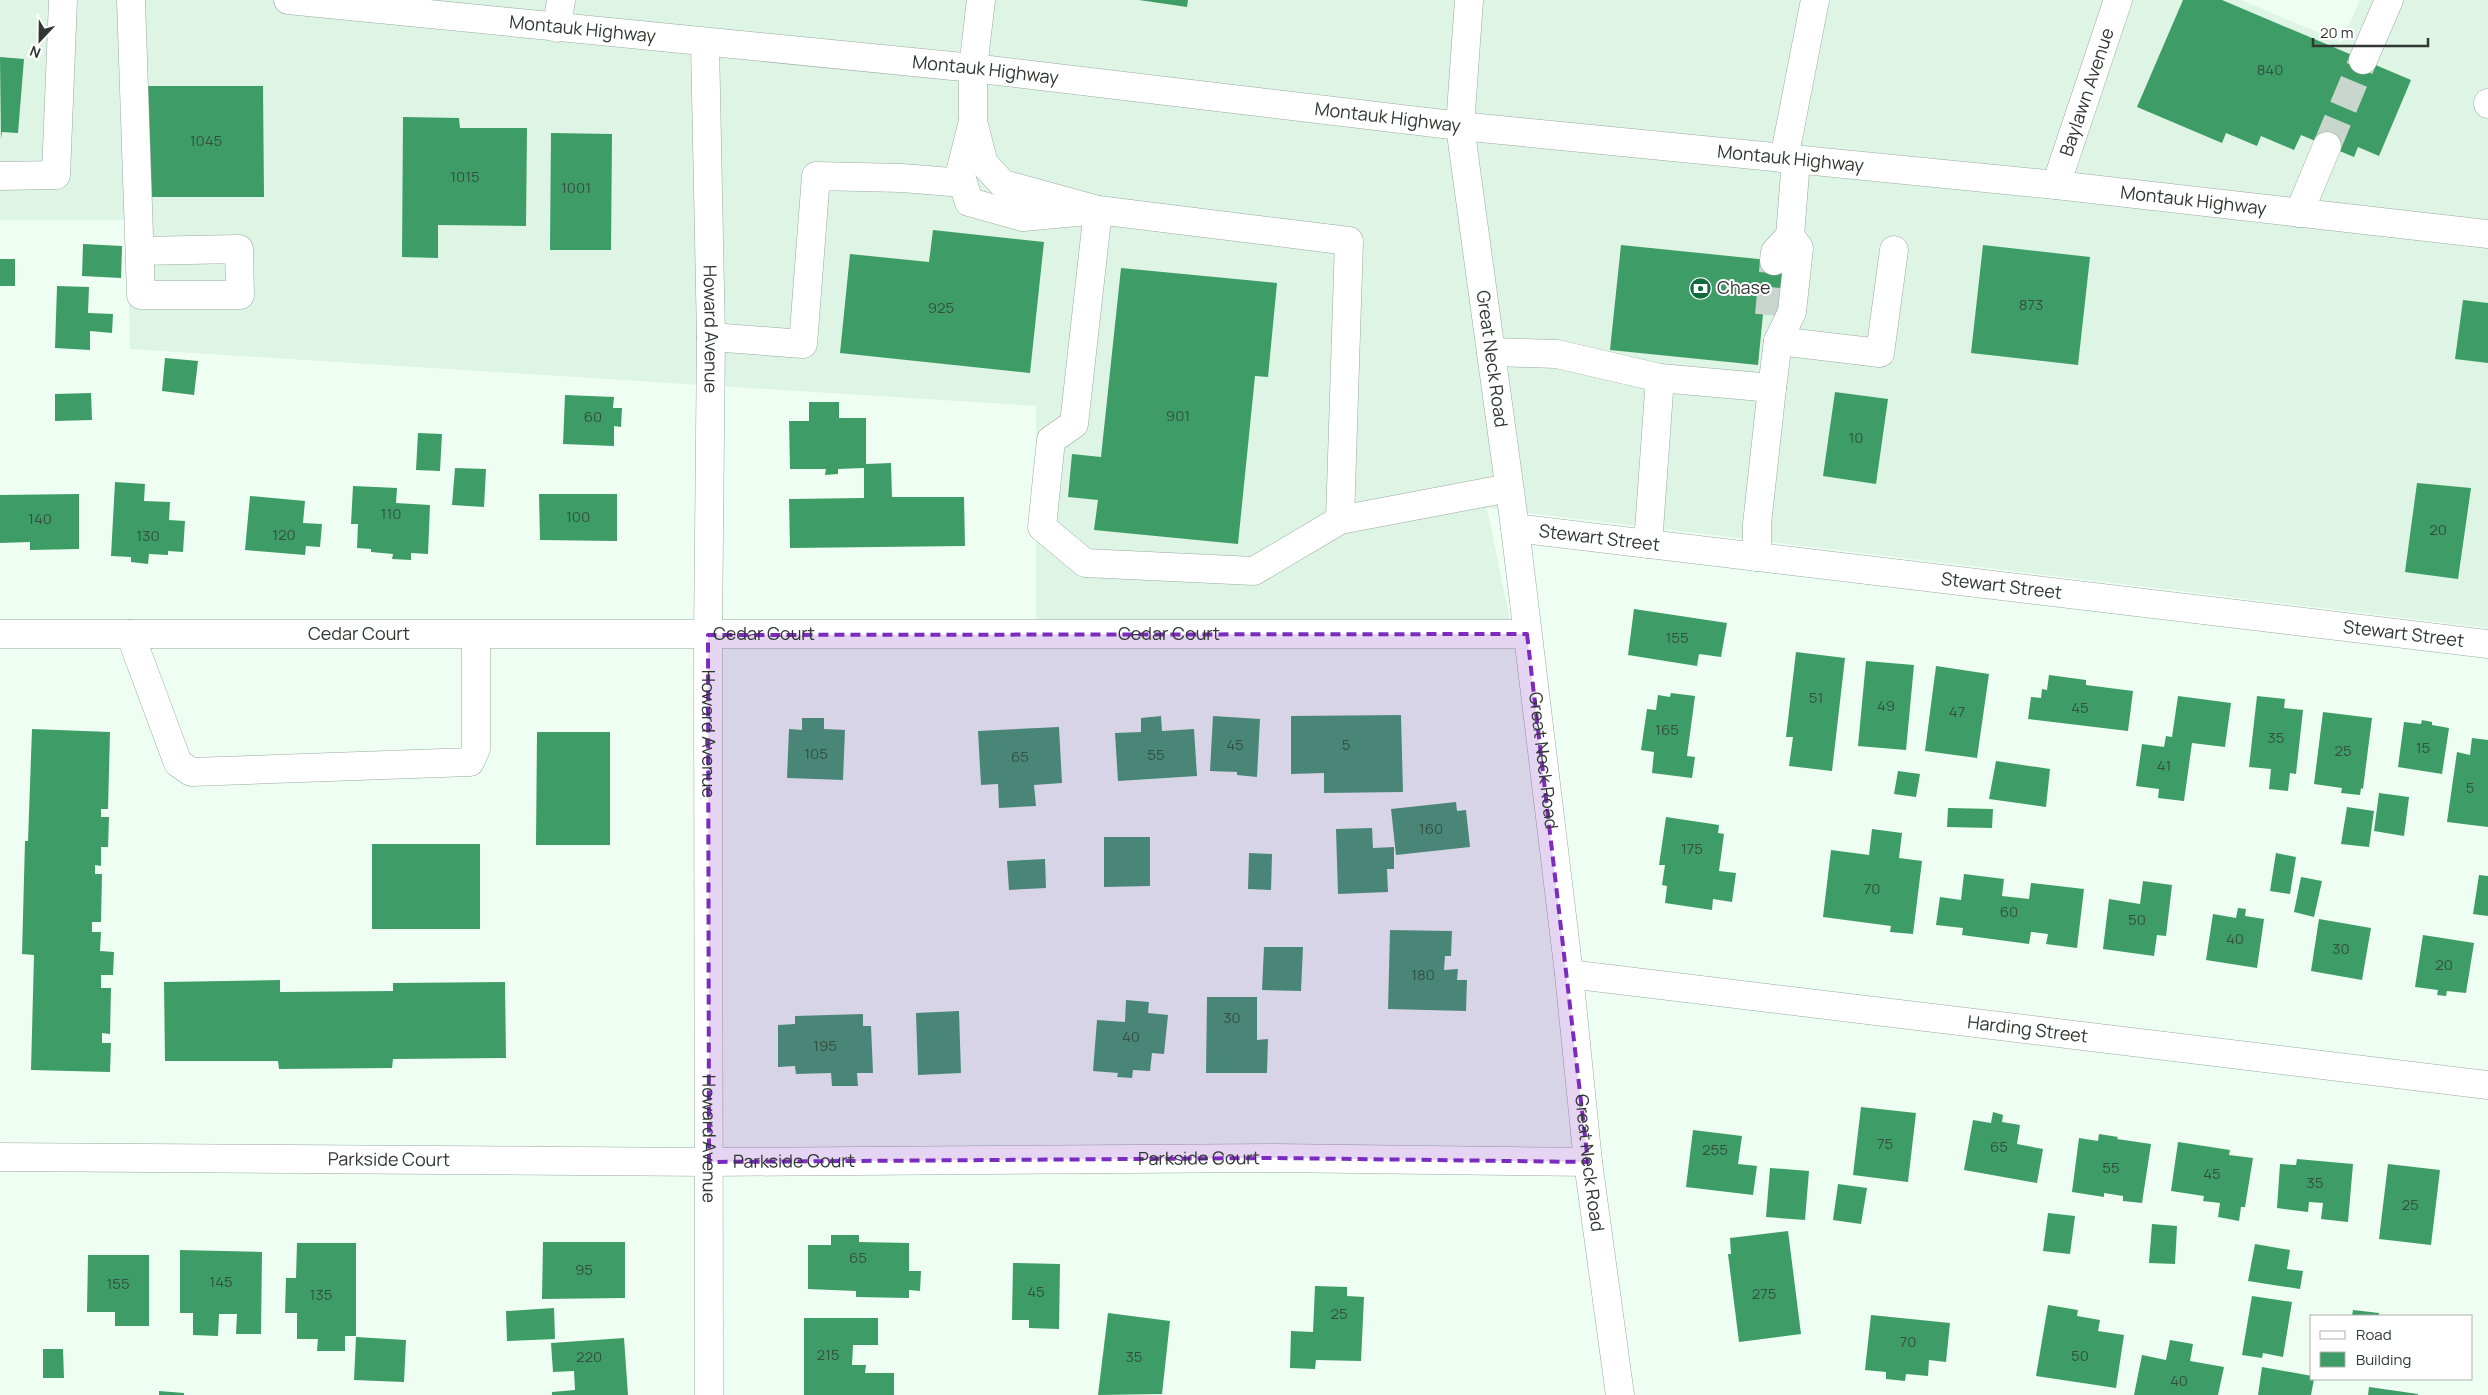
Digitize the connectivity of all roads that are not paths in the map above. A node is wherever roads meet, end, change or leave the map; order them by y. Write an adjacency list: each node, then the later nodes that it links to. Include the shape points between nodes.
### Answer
1 (63, 0): 18 (street, via 56,175)
2 (131, 0): 26 (street)
3 (288, 0): 10 (street, Montauk Highway)
4 (561, 0): 10 (street)
5 (981, 0): 13 (street)
6 (1469, 0): 15 (street, Great Neck Road)
7 (1815, 0): 17 (street)
8 (2118, 0): 20 (street, Baylawn Avenue)
9 (2389, 0): 12 (street)
10 (557, 28): 11 (street, Montauk Highway)
11 (705, 43): 13 (street, Montauk Highway); 29 (street, Howard Avenue)
12 (2363, 60)
13 (973, 68): 14 (street); 15 (street, Montauk Highway)
14 (973, 120): 19 (street, via 960,173); 21 (street, via 984,164 1003,184)
15 (1460, 126): 17 (street, Montauk Highway); 31 (street, Great Neck Road)
16 (2327, 146): 22 (street)
17 (1790, 159): 20 (street, Montauk Highway); 24 (street)
18 (0, 176)
19 (963, 184): 21 (street, via 969,202 1023,217); 29 (street, via 902,178 816,176 803,344)
20 (2056, 185): 22 (street, Montauk Highway)
21 (1098, 210): 35 (street, via 1349,241); 35 (street, via 1074,424 1051,440 1042,527 1085,563 1254,571)
22 (2299, 213): 23 (street, Montauk Highway)
23 (2487, 231)
24 (1790, 236): 27 (street, via 1775,252); 30 (street, via 1799,248 1792,312)
25 (1894, 250): 30 (street, via 1880,353)
26 (140, 251)
27 (1774, 261)
28 (1769, 315): 30 (street, via 1769,324)
29 (711, 337): 43 (street, Howard Avenue)
30 (1778, 340): 33 (street)
31 (1491, 352): 32 (street, via 1556,354); 34 (street, Great Neck Road)
32 (1660, 378): 33 (street); 37 (street)
33 (1772, 388): 38 (street, via 1757,524)
34 (1509, 488): 35 (street); 36 (street, Great Neck Road)
35 (1340, 520)
36 (1515, 528): 37 (street, Stewart Street); 41 (street, Great Neck Road)
37 (1648, 544): 38 (street, Stewart Street)
38 (1757, 557): 44 (street, Stewart Street)
39 (0, 634): 40 (street, Cedar Court)
40 (130, 634): 42 (street, Cedar Court); 42 (street, via 178,762 191,772 470,762 476,748)
41 (1528, 634): 43 (street, Cedar Court); 45 (street, Great Neck Road)
42 (476, 635): 43 (street, Cedar Court)
43 (708, 636): 48 (street, Howard Avenue)
44 (2488, 644)
45 (1569, 974): 46 (street, Harding Street); 49 (street, Great Neck Road)
46 (2488, 1085)
47 (0, 1157): 48 (street, Parkside Court)
48 (709, 1162): 49 (street, Parkside Court, via 1276,1158); 50 (street, Howard Avenue)
49 (1588, 1162): 51 (street, Great Neck Road)
50 (709, 1395)
51 (1620, 1395)

